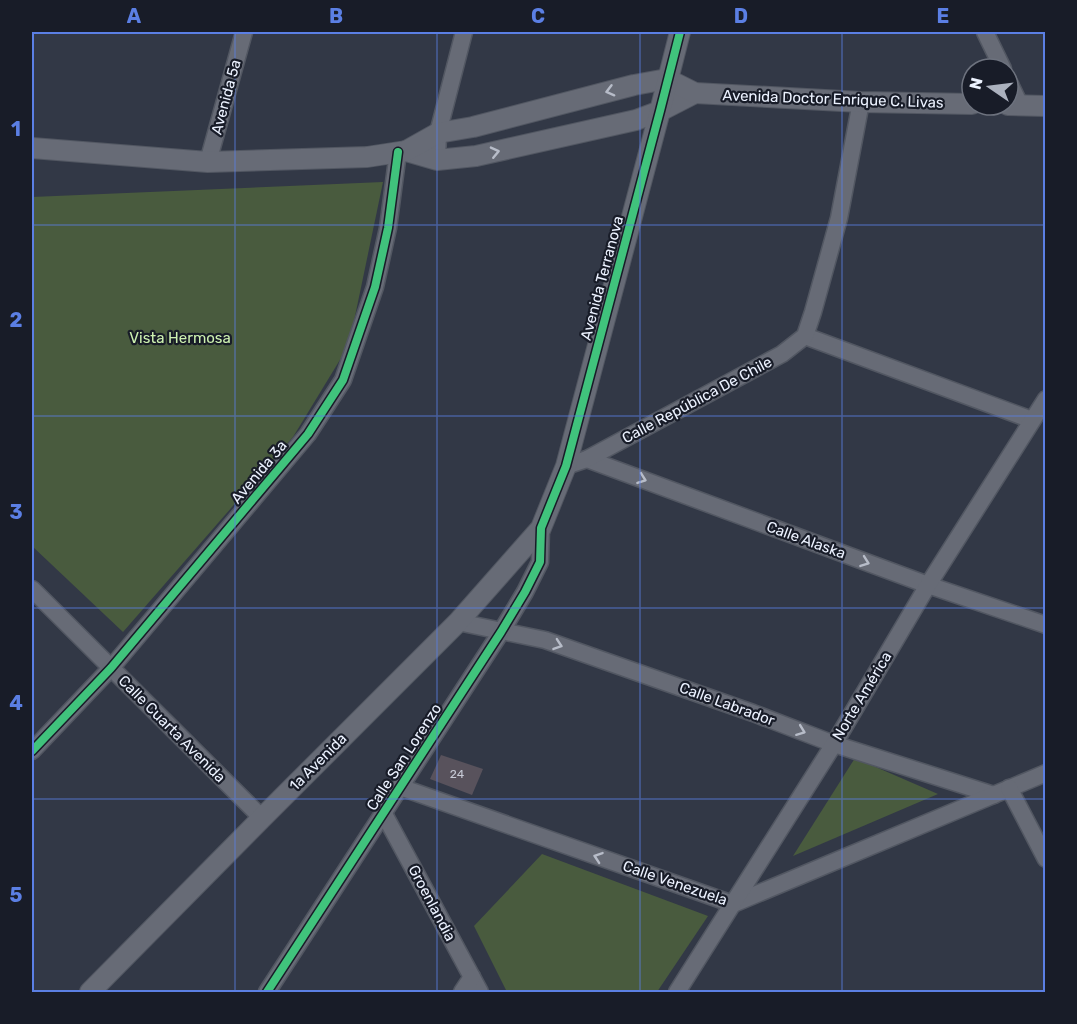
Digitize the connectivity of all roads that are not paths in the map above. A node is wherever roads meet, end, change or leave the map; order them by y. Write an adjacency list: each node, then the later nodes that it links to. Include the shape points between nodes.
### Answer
1 (244, 32): 17 (street, Avenida 5a)
2 (464, 32): 13 (street)
3 (680, 32): 6 (street, Avenida Terranova)
4 (984, 32): 5 (street)
5 (997, 57)
6 (667, 79): 7 (street, Avenida Doctor Enrique C. Livas); 12 (street, Avenida Terranova); 13 (street, one-way to 13)
7 (695, 93): 8 (street, Avenida Doctor Enrique C. Livas); 12 (street)
8 (861, 102): 9 (street, Avenida Doctor Enrique C. Livas); 18 (street, via 839,218)
9 (960, 104)
10 (1020, 105): 11 (street)
11 (1046, 106)
12 (660, 111): 16 (street, one-way to 12, via 476,156 636,120); 22 (street, Avenida Terranova)
13 (438, 133): 15 (street); 16 (street)
14 (32, 148): 17 (street)
15 (402, 151): 16 (street); 17 (street, via 367,156); 29 (street, Avenida 3a, via 375,287 343,380 308,434)
16 (437, 160)
17 (208, 162)
18 (805, 336): 20 (street); 21 (street, Calle República De Chile, via 782,354)
19 (1046, 399): 20 (street, Norte América)
20 (1032, 420): 24 (street, Norte América)
21 (588, 459): 22 (street); 24 (street, Calle Alaska, one-way to 24)
22 (566, 466): 23 (street, Avenida Terranova)
23 (541, 528): 26 (street, 1a Avenida); 28 (street, Calle San Lorenzo, via 540,562)
24 (928, 585): 27 (street, Calle Alaska); 30 (street, Norte América)
25 (32, 589): 29 (street, Calle Cuarta Avenida)
26 (458, 622): 28 (street, Calle Labrador); 36 (street, 1a Avenida)
27 (1046, 625)
28 (501, 632): 30 (street, Calle Labrador, one-way to 30, via 545,640); 33 (street, Calle San Lorenzo)
29 (111, 668): 31 (street, Avenida 3a); 36 (street, Calle Cuarta Avenida)
30 (834, 744): 34 (street, Calle Labrador); 38 (street, Norte América)
31 (32, 751)
32 (1046, 773): 34 (street, Calle Venezuela)
33 (400, 787): 35 (street, Calle San Lorenzo); 38 (street, Calle Venezuela, one-way to 33)
34 (1001, 791): 37 (street); 38 (street, Calle Venezuela)
35 (384, 814): 39 (street, Groenlandia); 41 (street, Calle San Lorenzo)
36 (262, 818): 40 (street, 1a Avenida)
37 (1046, 859)
38 (733, 904): 44 (street, Norte América)
39 (472, 976): 42 (street); 43 (street, Groenlandia)
40 (90, 993)
41 (267, 993)
42 (462, 993)
43 (480, 993)
44 (677, 993)

